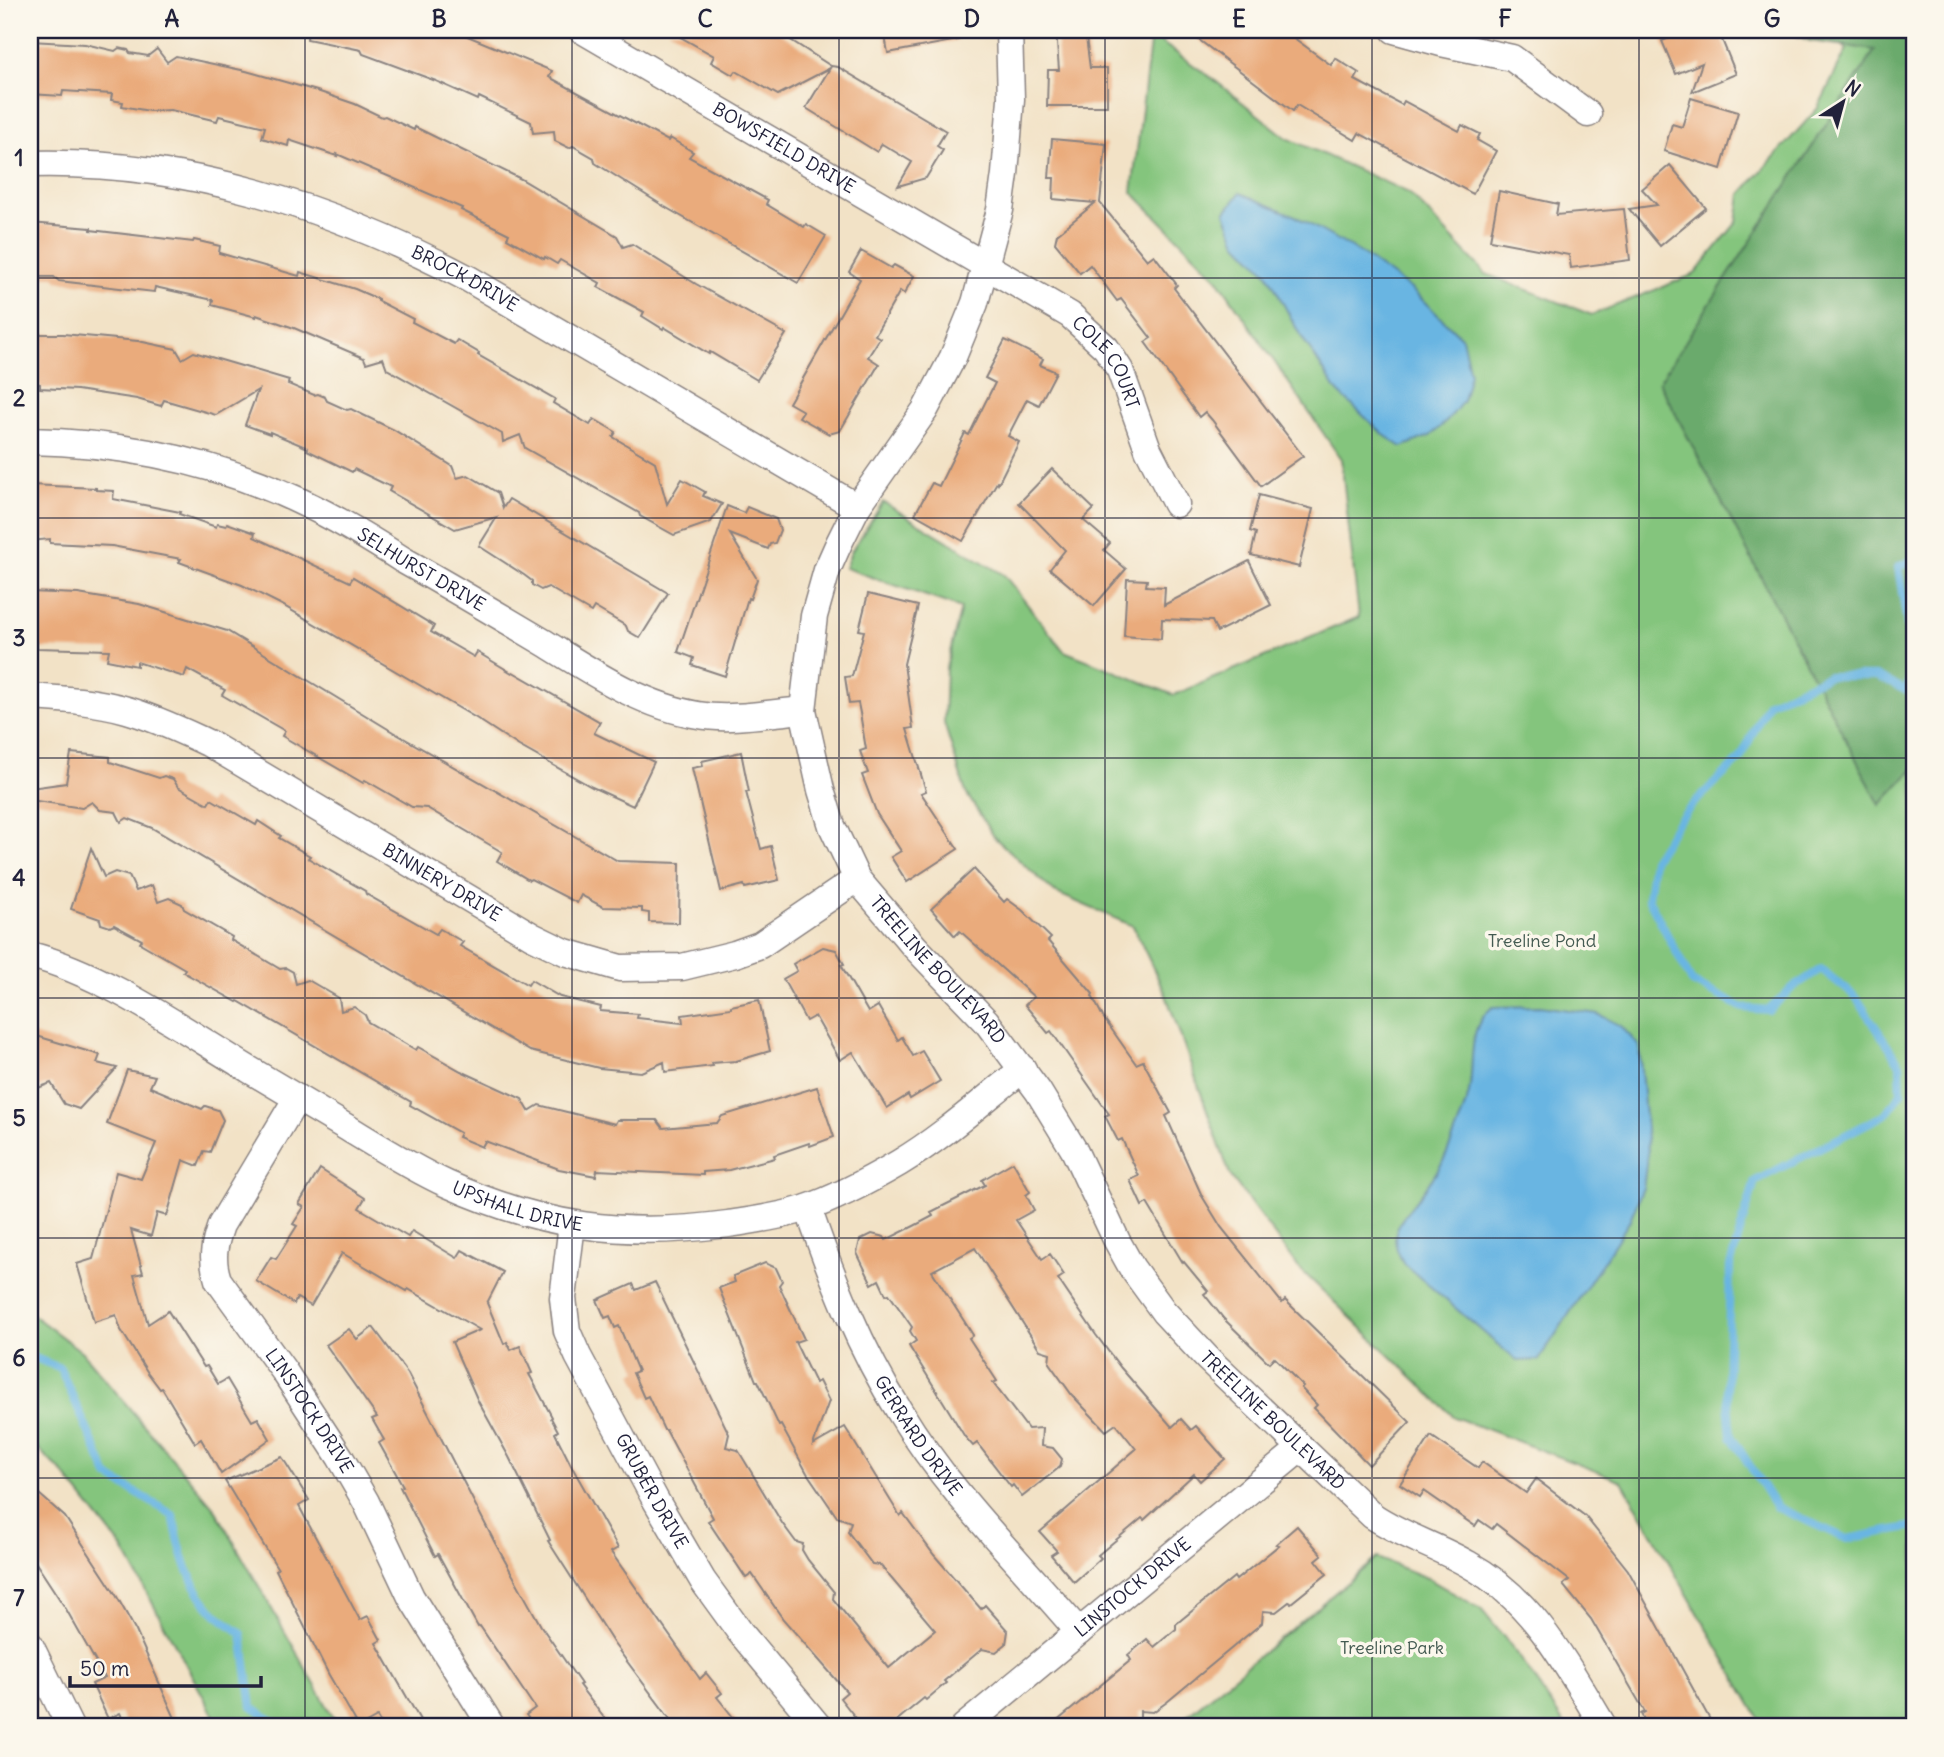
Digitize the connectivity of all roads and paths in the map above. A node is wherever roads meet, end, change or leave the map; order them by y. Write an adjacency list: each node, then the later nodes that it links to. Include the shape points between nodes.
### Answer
1 (582, 30): 6 (street, BOWSFIELD DRIVE)
2 (1009, 30): 6 (street, TREELINE BOULEVARD, via 1010,137 1000,210)
3 (1394, 30): 4 (street, via 1512,58)
4 (1588, 114)
5 (30, 164): 9 (street, BROCK DRIVE, via 122,167 193,176 363,227 469,279)
6 (985, 267): 8 (street, COLE COURT, via 1070,315 1106,348 1120,370 1148,449); 9 (street, TREELINE BOULEVARD, via 975,303 937,389)
7 (30, 440): 11 (street, SELHURST DRIVE, via 163,454 267,487 361,534 606,680 665,706 718,717)
8 (1176, 504)
9 (857, 507): 11 (street, TREELINE BOULEVARD, via 820,593)
10 (30, 697): 12 (street, BINNERY DRIVE, via 74,700 166,723 208,743 532,936 565,952 620,968 682,967 760,945)
11 (803, 710): 12 (street, TREELINE BOULEVARD, via 832,826)
12 (857, 879): 14 (street, TREELINE BOULEVARD, via 986,1021)
13 (30, 956): 15 (street, UPSHALL DRIVE, via 71,968 119,993)
14 (1023, 1069): 16 (street, UPSHALL DRIVE, via 945,1133 901,1162); 18 (street, TREELINE BOULEVARD, via 1074,1150 1117,1241 1147,1290 1183,1334)
15 (297, 1098): 17 (street, UPSHALL DRIVE, via 445,1183); 22 (street, LINSTOCK DRIVE, via 221,1225 213,1264 218,1280 340,1457 411,1597)
16 (808, 1208): 17 (street, UPSHALL DRIVE, via 682,1230); 19 (street, GERRARD DRIVE, via 852,1322 900,1413 943,1474)
17 (572, 1224): 23 (street, GRUBER DRIVE, via 563,1298 567,1331 578,1356 703,1581)
18 (1300, 1449): 19 (street, LINSTOCK DRIVE); 25 (street, TREELINE BOULEVARD, via 1373,1516 1469,1564 1520,1603 1557,1648)
19 (1079, 1632): 24 (street, LINSTOCK DRIVE)
20 (30, 1645): 21 (street)
21 (70, 1727)
22 (492, 1727)
23 (818, 1727)
24 (964, 1727)
25 (1604, 1727)

